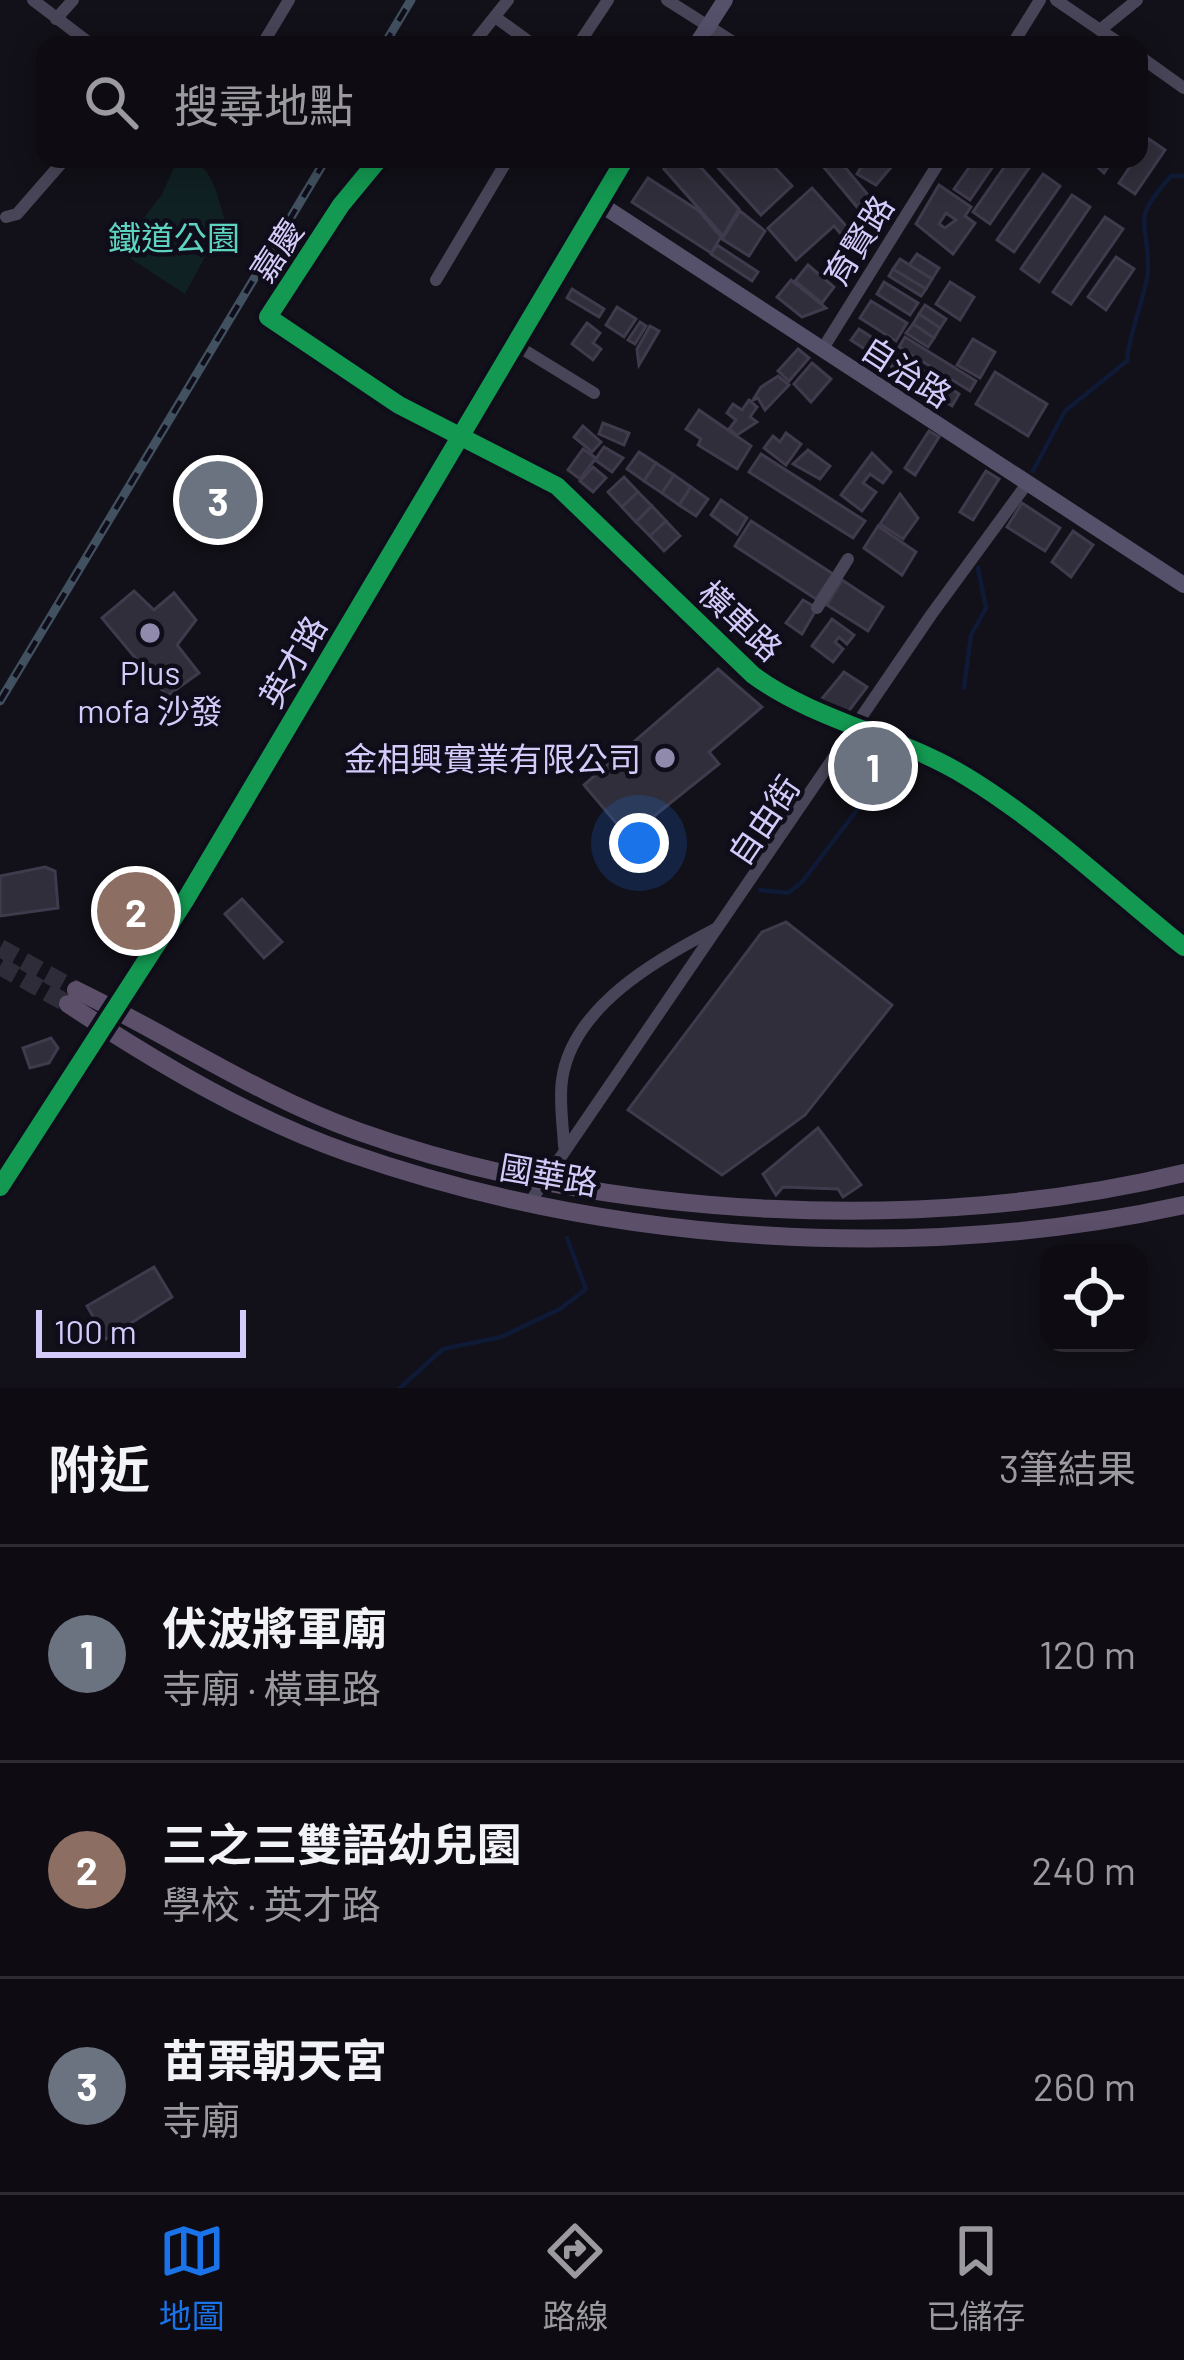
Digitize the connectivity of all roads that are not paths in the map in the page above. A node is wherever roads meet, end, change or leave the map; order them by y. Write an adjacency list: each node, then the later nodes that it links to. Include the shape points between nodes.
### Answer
1 (33, 0): 12 (street)
2 (73, 0): 12 (street)
3 (289, 0): 16 (street)
4 (508, 0): 11 (street)
5 (608, 0): 19 (street)
6 (667, 0): 13 (street)
7 (725, 0): 13 (street)
8 (1040, 0): 22 (street)
9 (1056, 0): 14 (street)
10 (1137, 0): 14 (street)
11 (494, 17): 17 (street); 18 (street)
12 (56, 20): 15 (street)
13 (709, 26): 20 (street); 21 (street)
14 (1100, 30): 23 (street)
15 (79, 36)
16 (267, 36)
17 (479, 36)
18 (521, 36)
19 (584, 36)
20 (703, 36)
21 (724, 36)
22 (1018, 36)
23 (1109, 36)
24 (1148, 62): 25 (street)
25 (1184, 88)
26 (57, 168): 32 (street)
27 (372, 168): 34 (street, 嘉慶)
28 (503, 168): 33 (street)
29 (620, 168): 31 (street, 英才路)
30 (932, 168): 36 (street, 育賢路)
31 (600, 205): 35 (street, 英才路); 36 (street, 自治路)
32 (6, 218)
33 (436, 280)
34 (268, 317): 38 (street, 橫車路)
35 (516, 345): 37 (street); 38 (street, 英才路)
36 (822, 350): 39 (street, 自治路)
37 (594, 393)
38 (458, 439): 43 (street, 橫車路, via 557,486 782,697); 46 (street, 英才路)
39 (1025, 485): 41 (street, 自治路); 43 (street, 自由街)
40 (848, 559): 42 (street)
41 (1184, 585)
42 (817, 608)
43 (860, 726): 44 (street, 自由街); 45 (street, 橫車路, via 971,779)
44 (723, 924): 48 (street, 自由街); 48 (street, via 672,951 576,1035 561,1082)
45 (1184, 947)
46 (113, 1008): 47 (street, 英才路); 47 (main road, 國華路, via 72,997); 50 (main road, 國華路, via 356,1131)
47 (101, 1026): 51 (street, 英才路); 53 (main road, 國華路, via 344,1151)
48 (564, 1147): 50 (street, 自由街)
49 (1184, 1173): 52 (main road, 國華路)
50 (542, 1181): 52 (main road, 國華路, via 788,1209 938,1209); 53 (street, 自由街)
51 (0, 1187)
52 (1057, 1197): 55 (main road)
53 (530, 1202): 55 (main road, 國華路, via 784,1237)
54 (1184, 1205): 55 (main road, 國華路)
55 (1061, 1224)

